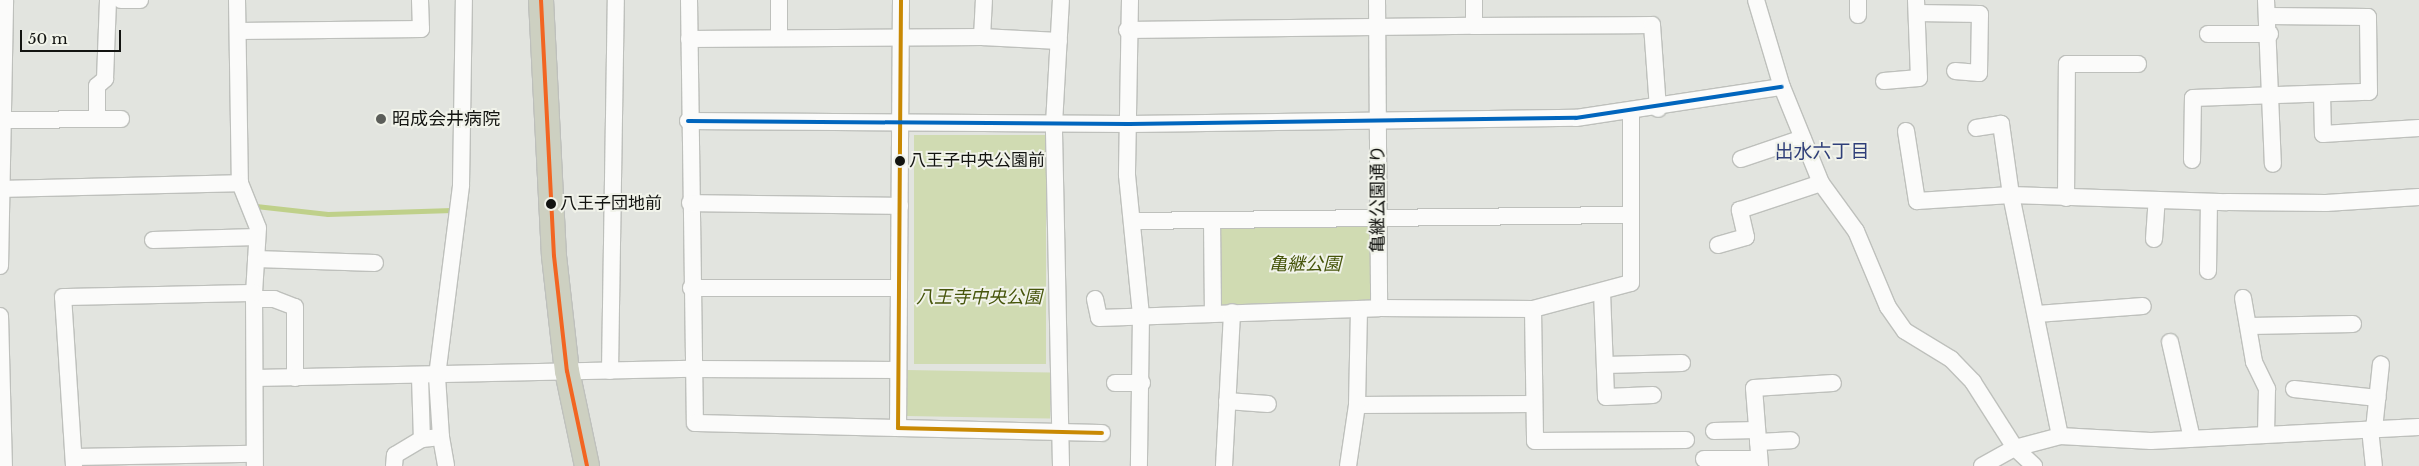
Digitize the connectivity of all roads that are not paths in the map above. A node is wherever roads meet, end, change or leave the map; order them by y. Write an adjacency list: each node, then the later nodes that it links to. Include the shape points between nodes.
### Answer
1 (5, 0): 42 (street)
2 (108, 0): 40 (street, via 105,79 97,86)
3 (121, 0): 4 (street)
4 (140, 0)
5 (237, 0): 24 (street)
6 (420, 0): 24 (street, via 421,29)
7 (464, 0): 102 (street, via 461,185)
8 (541, 0): 101 (highway, via 554,256)
9 (616, 0): 100 (street)
10 (689, 0): 29 (street)
11 (779, 0): 28 (street)
12 (901, 0): 30 (street)
13 (984, 0): 27 (street)
14 (1061, 0): 31 (street)
15 (1130, 0): 23 (street)
16 (1377, 0): 21 (street, 亀継公園通り)
17 (1474, 0): 22 (street)
18 (1756, 0): 35 (street)
19 (1916, 7): 33 (street, via 1980,14 1979,73); 34 (street, via 1919,78)
20 (2268, 8): 26 (street); 36 (street, via 2368,18 2369,92)
21 (1377, 26): 22 (street); 23 (street); 43 (street, 亀継公園通り)
22 (1474, 26): 38 (street, via 1652,25)
23 (1127, 30): 47 (street)
24 (238, 31): 55 (street)
25 (2208, 34): 26 (street)
26 (2270, 34): 37 (street)
27 (982, 37): 30 (street); 31 (street)
28 (778, 38): 29 (street); 30 (street)
29 (689, 39): 44 (street)
30 (901, 40): 45 (street)
31 (1059, 41): 46 (street)
32 (2138, 64): 60 (street, via 2067,64)
33 (1955, 71)
34 (1884, 80)
35 (1782, 87): 38 (street); 51 (street)
36 (2322, 94): 37 (street); 49 (street, via 2324,134)
37 (2272, 96): 53 (street, via 2193,98); 54 (street)
38 (1658, 108): 39 (street)
39 (1631, 111): 43 (street, via 1576,118); 65 (street)
40 (97, 119): 41 (street); 42 (street)
41 (122, 119)
42 (2, 120): 57 (street)
43 (1378, 120): 47 (street); 66 (street, 亀継公園通り)
44 (688, 121): 45 (street); 63 (street)
45 (901, 124): 46 (street); 64 (street)
46 (1054, 124): 47 (street); 119 (street)
47 (1129, 124): 68 (street, via 1127,175)
48 (1976, 128): 58 (street, via 2001,124)
49 (2419, 128)
50 (1906, 131): 58 (street, via 1917,201)
51 (1803, 138): 52 (street); 56 (street)
52 (1741, 159)
53 (2192, 160)
54 (2273, 164)
55 (240, 183): 57 (street); 69 (street, via 258,228)
56 (1821, 183): 72 (street, via 1740,210 1746,237); 131 (street, via 1856,231 1888,307 1905,331 1951,359 1973,382)
57 (1, 189): 75 (street)
58 (2011, 195): 60 (street); 89 (street)
59 (2419, 197): 62 (street, via 2326,203)
60 (2066, 198): 61 (street)
61 (2156, 200): 62 (street); 70 (street)
62 (2209, 202): 76 (street)
63 (690, 203): 64 (street); 77 (street)
64 (900, 206): 78 (street)
65 (1632, 215): 66 (street); 79 (street, via 1631,284)
66 (1378, 217): 67 (street); 84 (street, 亀継公園通り)
67 (1212, 220): 68 (street); 88 (street)
68 (1132, 221): 90 (street)
69 (257, 237): 71 (street); 73 (street)
70 (2154, 239)
71 (154, 240)
72 (1718, 245)
73 (256, 259): 74 (street); 80 (street)
74 (375, 263)
75 (0, 266)
76 (2208, 271)
77 (691, 288): 78 (street); 98 (street)
78 (899, 288): 99 (street)
79 (1602, 292): 86 (street); 97 (street)
80 (254, 296): 103 (street); 104 (street, via 295,307); 134 (street, via 63,297)
81 (2243, 298): 93 (street)
82 (1095, 299): 90 (street, via 1099,318)
83 (2143, 306): 89 (street)
84 (1378, 308): 85 (street); 86 (street)
85 (1359, 309): 87 (street); 115 (street)
86 (1533, 309): 114 (street)
87 (1232, 312): 88 (street); 112 (street)
88 (1212, 313): 90 (street)
89 (2037, 314): 125 (street)
90 (1141, 315): 107 (street)
91 (0, 316): 121 (street)
92 (2353, 324): 93 (street)
93 (2250, 326): 123 (street, via 2254,362 2267,389)
94 (2170, 342): 128 (street)
95 (1682, 362): 97 (street)
96 (2381, 364): 111 (street)
97 (1605, 365): 110 (street, via 1606,397)
98 (692, 369): 99 (street); 100 (street); 117 (street, via 695,424)
99 (898, 370): 117 (street)
100 (610, 371): 101 (street)
101 (567, 372): 102 (street); 139 (highway)
102 (437, 376): 105 (street); 126 (street)
103 (256, 378): 104 (street); 133 (street)
104 (294, 378): 105 (street)
105 (420, 378): 127 (street)
106 (1115, 383): 107 (street)
107 (1142, 383): 141 (street)
108 (1833, 383): 124 (street, via 1754,388)
109 (2294, 389): 111 (street)
110 (1653, 395)
111 (2378, 398): 118 (street)
112 (1227, 401): 113 (street); 142 (street)
113 (1268, 404)
114 (1534, 404): 115 (street); 129 (street, via 1535,441)
115 (1358, 405): 143 (street)
116 (2419, 427): 118 (street)
117 (898, 428): 119 (street)
118 (2372, 429): 123 (street); 146 (street)
119 (1060, 431): 122 (street); 140 (street)
120 (1714, 431): 124 (street)
121 (1, 432): 136 (street)
122 (1102, 433)
123 (2266, 433): 128 (street)
124 (1758, 436): 130 (street); 135 (street)
125 (2060, 436): 128 (street); 131 (street)
126 (441, 437): 127 (street); 138 (street)
127 (422, 439): 137 (street, via 395,455)
128 (2192, 439)
129 (1686, 440)
130 (1791, 440)
131 (2014, 448): 144 (street); 145 (street)
132 (1704, 459): 135 (street)
133 (254, 460): 134 (street)
134 (74, 462)
135 (1760, 463)
136 (4, 466)
137 (394, 466)
138 (446, 466)
139 (587, 466)
140 (1061, 466)
141 (1138, 466)
142 (1224, 466)
143 (1348, 466)
144 (1982, 466)
145 (2034, 466)
146 (2374, 466)

